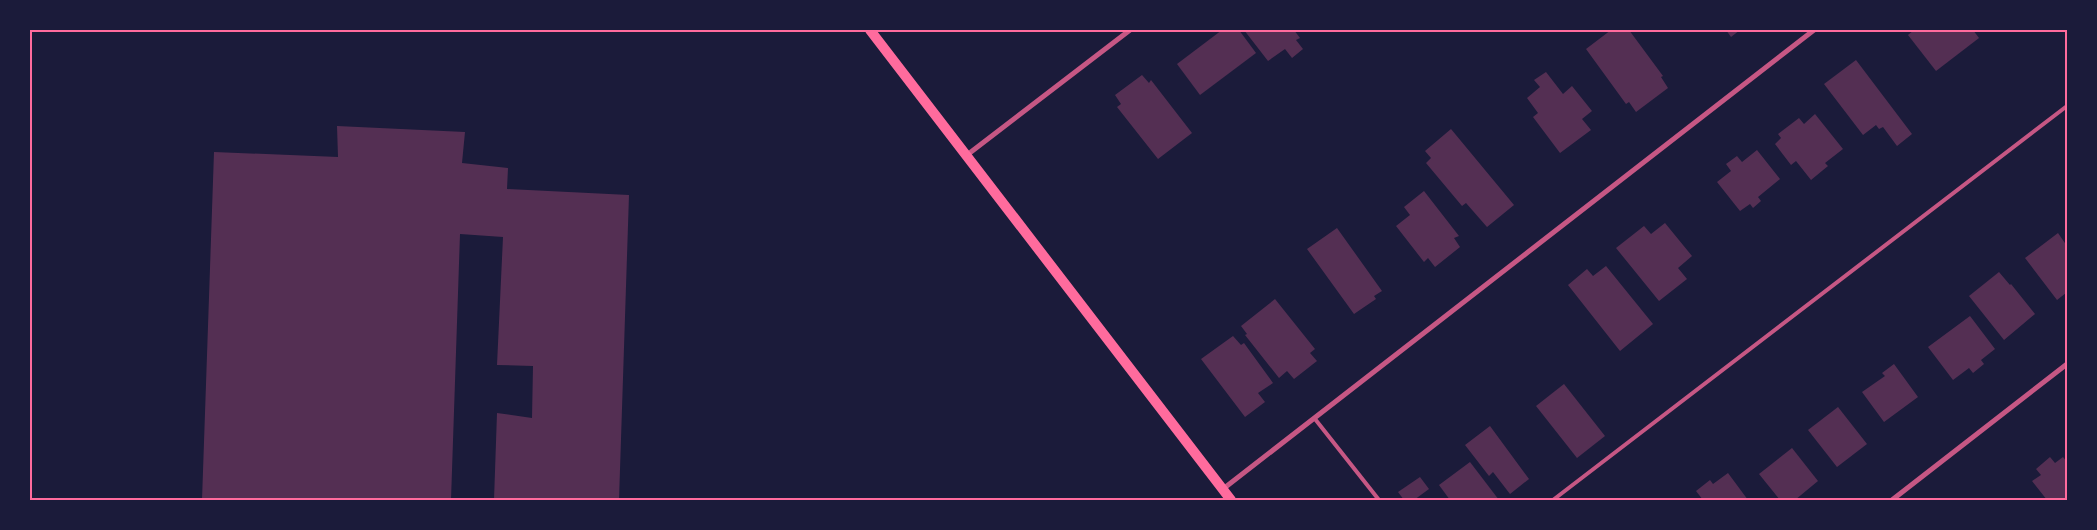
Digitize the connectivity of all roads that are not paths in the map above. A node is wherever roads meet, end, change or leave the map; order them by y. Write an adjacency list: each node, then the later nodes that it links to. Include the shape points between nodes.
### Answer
1 (870, 30): 5 (main road)
2 (1130, 30): 5 (street)
3 (1814, 30): 7 (street)
4 (2067, 106): 9 (lane)
5 (966, 155): 8 (main road)
6 (2067, 364): 13 (street)
7 (1315, 419): 8 (street); 11 (lane)
8 (1223, 490): 10 (main road)
9 (1560, 498): 12 (lane)
10 (1230, 500)
11 (1379, 500)
12 (1553, 500)
13 (1892, 500)

